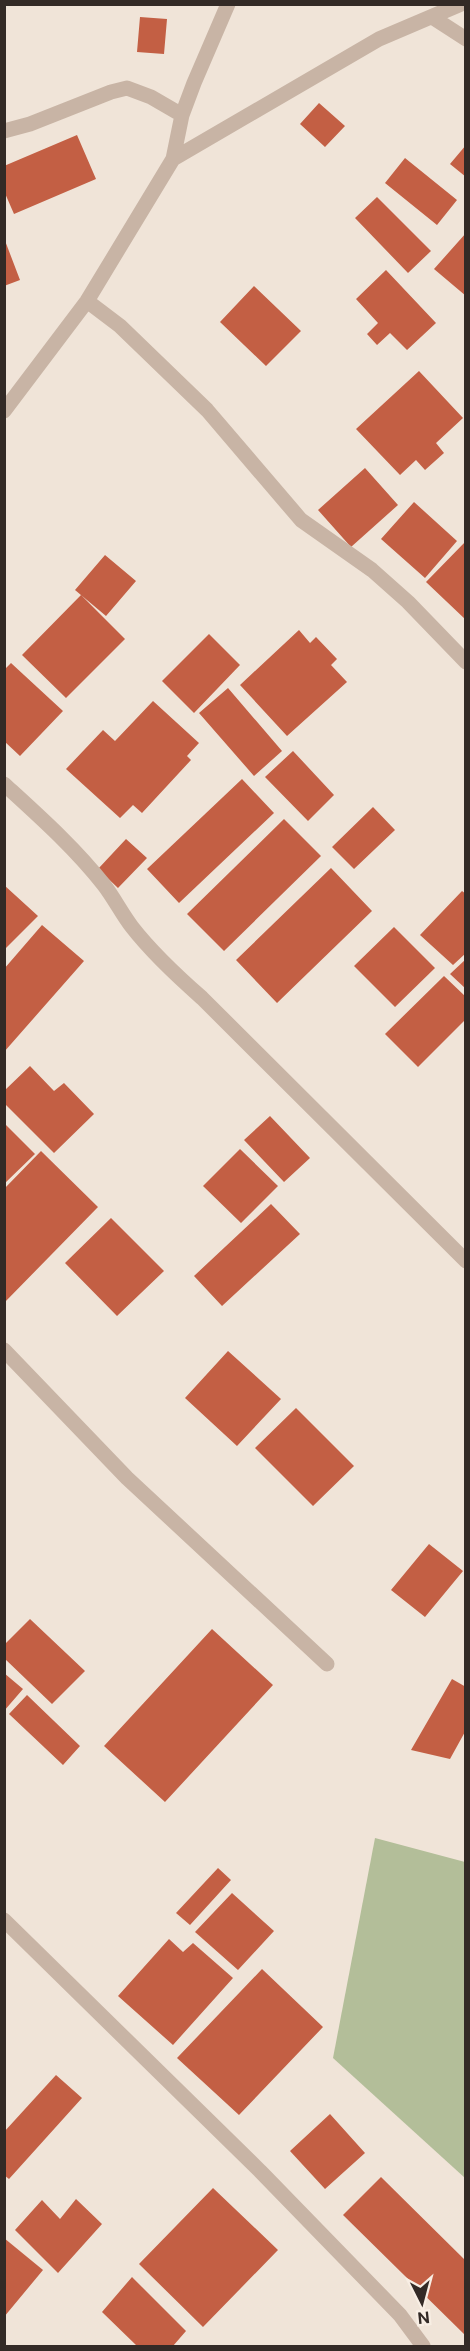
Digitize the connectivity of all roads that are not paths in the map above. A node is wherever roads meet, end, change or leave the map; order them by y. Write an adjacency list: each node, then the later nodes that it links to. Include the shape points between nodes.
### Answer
1 (228, 4): 5 (street)
2 (461, 4): 3 (street)
3 (432, 17): 4 (street); 7 (street, via 379,39)
4 (465, 39)
5 (182, 115): 6 (street, via 128,88); 7 (street)
6 (4, 131)
7 (173, 159): 8 (street)
8 (87, 301): 9 (street); 10 (street, via 120,326 207,410 301,520 372,570)
9 (4, 411)
10 (465, 662)
11 (4, 784): 12 (street, via 84,862 163,964 202,998)
12 (465, 1261)
13 (4, 1350): 14 (street, via 127,1478)
14 (327, 1664)
15 (4, 1920): 16 (street, via 268,2179 400,2315)
16 (423, 2346)

